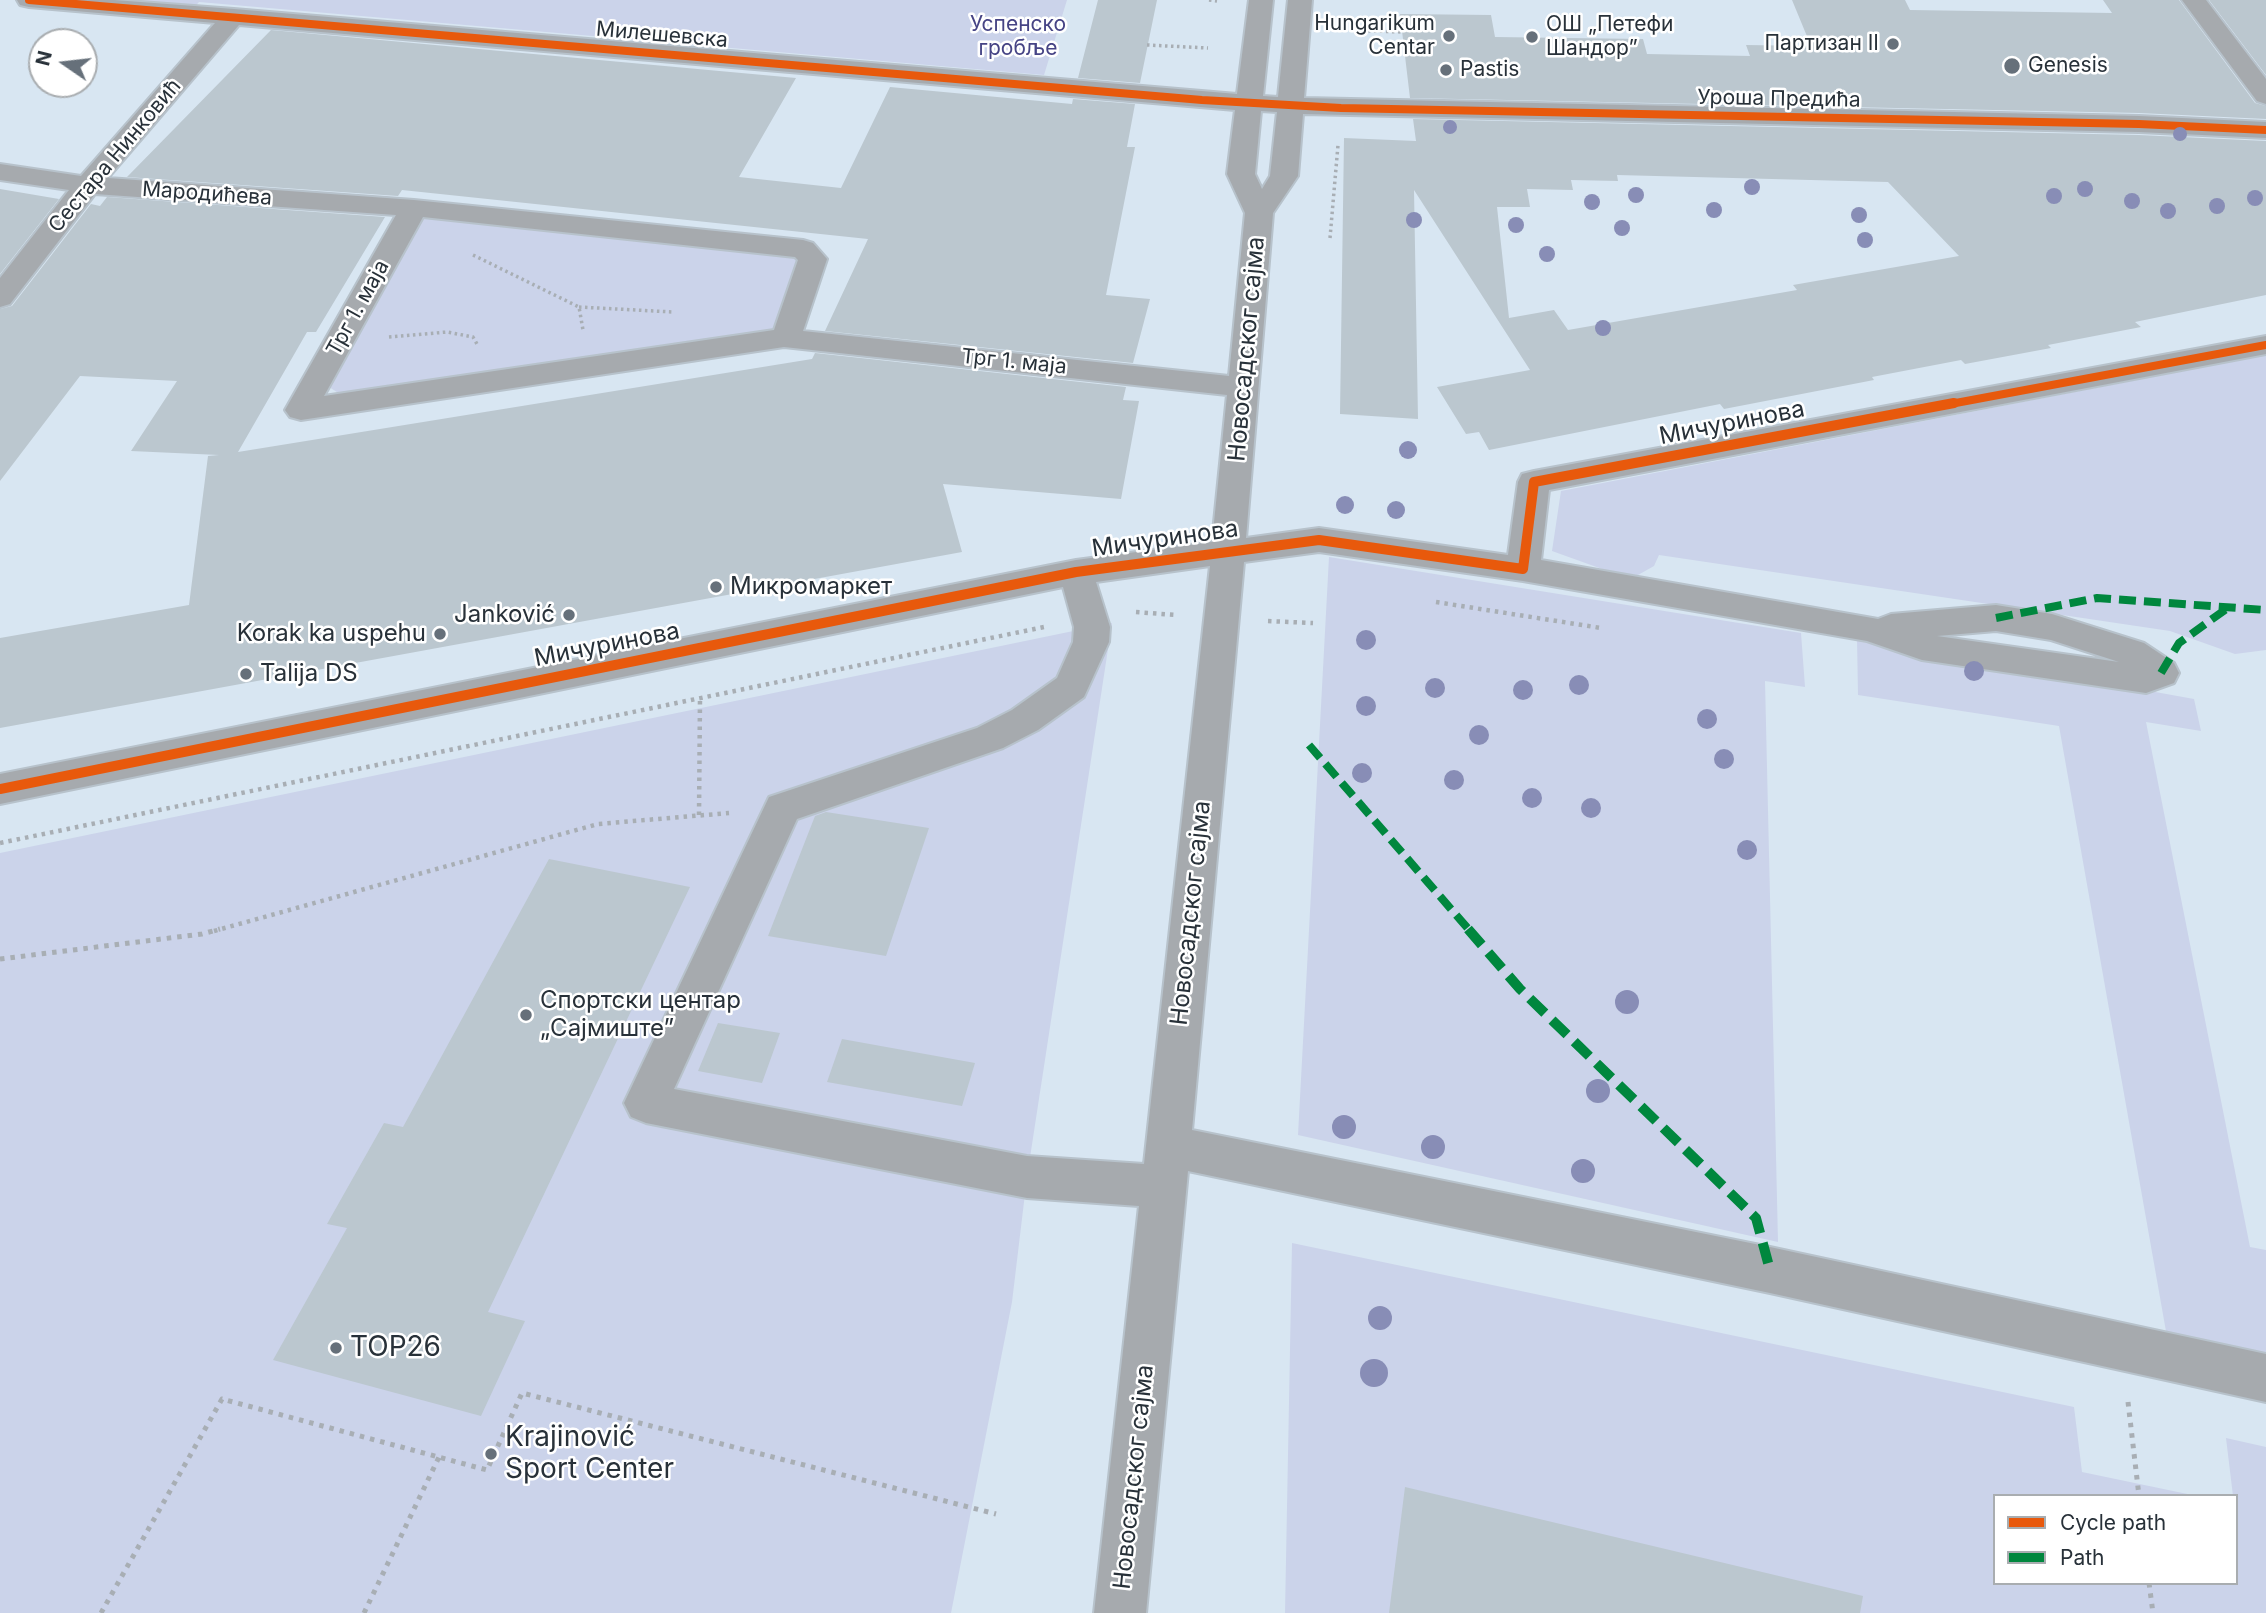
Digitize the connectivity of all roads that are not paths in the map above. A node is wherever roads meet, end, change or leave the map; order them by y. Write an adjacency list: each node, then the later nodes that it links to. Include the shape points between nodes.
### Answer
1 (29, 0): 5 (street, Милешевска)
2 (1261, 0): 7 (street, Новосадског сајма)
3 (1300, 0): 8 (street, Новосадског сајма)
4 (2194, 0): 6 (street)
5 (234, 16): 7 (street, Милешевска); 11 (street, Сестара Нинковић)
6 (2266, 96)
7 (1250, 103): 8 (street, Милешевска); 12 (street, Новосадског сајма, via 1241,174)
8 (1291, 106): 9 (street, Уроша Предића); 12 (street, Новосадског сајма, via 1284,176)
9 (2266, 130)
10 (0, 172): 11 (street, Мародићева)
11 (88, 185): 13 (street, Мародићева); 14 (street, Сестара Нинковић)
12 (1259, 213): 17 (street, Новосадског сајма)
13 (411, 215): 15 (street, via 803,249 813,258); 15 (street, Трг 1. маја, via 301,410)
14 (0, 298)
15 (784, 338): 17 (street, Трг 1. маја)
16 (2266, 345): 19 (street, Мичуринова, via 1534,482)
17 (1243, 387): 18 (street, Новосадског сајма)
18 (1228, 552): 19 (street, Мичуринова, via 1319,540); 20 (street, Мичуринова); 23 (street, Новосадског сајма)
19 (1523, 569): 21 (street)
20 (1076, 572): 22 (street, Мичуринова); 23 (street, via 1091,642 1071,687 990,738 783,808 646,1103 1027,1177)
21 (1870, 629): 21 (street, via 1922,648 2146,679 2161,673 2131,652 2052,626 1996,618)
22 (0, 789)
23 (1165, 1167): 24 (street, via 1770,1270); 25 (street, Новосадског сајма)
24 (2266, 1378)
25 (1120, 1613)

